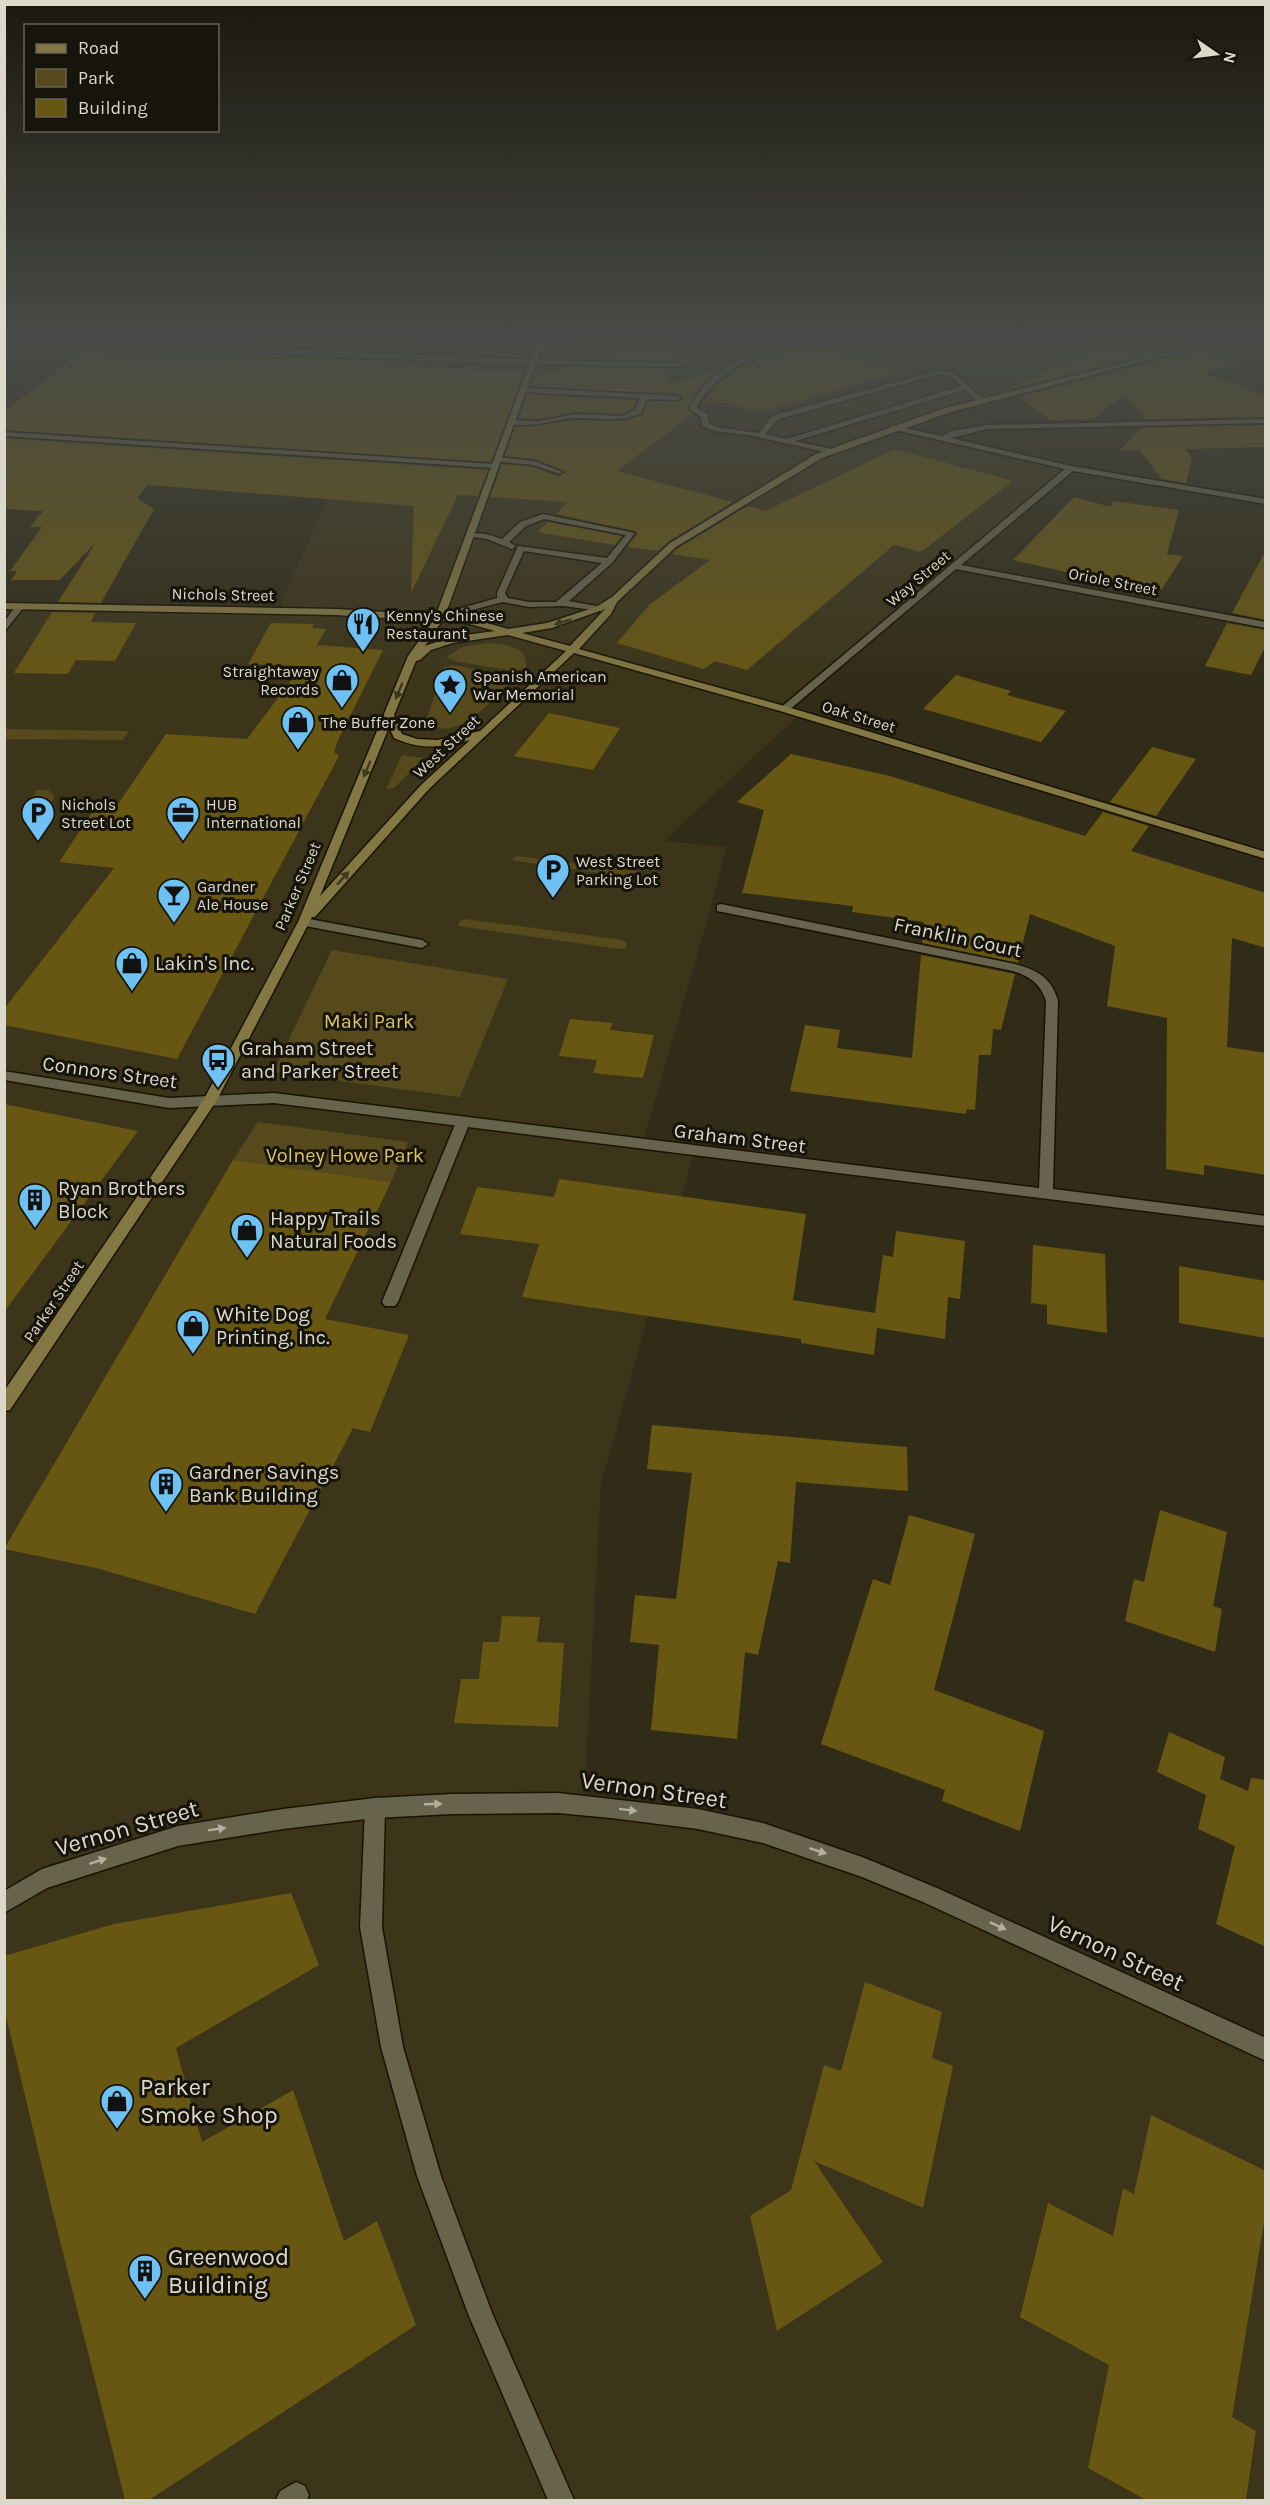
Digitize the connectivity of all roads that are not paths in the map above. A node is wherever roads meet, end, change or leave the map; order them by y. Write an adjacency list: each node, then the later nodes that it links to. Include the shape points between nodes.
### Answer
1 (409, 458): 5 (street)
2 (497, 458): 5 (main road, Parker Street)
3 (818, 458): 15 (main road, West Street, via 673,545)
4 (1029, 458): 6 (street)
5 (495, 463): 7 (street, via 534,463); 9 (main road, Parker Street)
6 (1071, 468): 8 (street); 13 (street, Way Street)
7 (559, 472)
8 (1266, 502)
9 (470, 536): 10 (street); 20 (main road, Parker Street)
10 (503, 543): 11 (street); 12 (street, via 523,524 543,516 631,533 629,541)
11 (520, 548): 12 (street); 14 (street)
12 (609, 561): 16 (street)
13 (955, 566): 21 (street, Oriole Street); 26 (street, Way Street)
14 (502, 599): 16 (street, via 549,606); 20 (street)
15 (615, 599): 19 (main road, West Street); 24 (main road, West Street, via 608,612)
16 (563, 603): 19 (street)
17 (4, 606): 18 (main road, Nichols Street)
18 (20, 606): 20 (main road, Nichols Street); 22 (street)
19 (599, 609): 23 (main road, West Street, one-way to 23, via 549,626)
20 (440, 617): 23 (main road, Oak Street); 25 (main road, Parker Street)
21 (1266, 625)
22 (4, 629)
23 (507, 631): 24 (main road, Oak Street); 25 (main road, West Street, via 464,636 438,644 420,654)
24 (572, 649): 26 (main road, Oak Street); 28 (main road, West Street)
25 (409, 667): 27 (main road, Parker Street, one-way to 27)
26 (784, 709): 29 (main road, Oak Street)
27 (389, 715): 28 (main road, via 398,736 418,742 462,739); 31 (main road, Parker Street, one-way to 31)
28 (491, 726): 31 (main road, West Street, one-way to 28, via 425,787)
29 (1266, 856)
30 (721, 908): 36 (street, Franklin Court, via 1015,968 1044,981 1052,1001)
31 (304, 922): 32 (street); 34 (main road, Parker Street)
32 (422, 944)
33 (4, 1076): 34 (street, Connors Street, via 169,1103)
34 (210, 1100): 35 (street, Graham Street, via 274,1098); 39 (main road, Parker Street)
35 (463, 1122): 36 (street, Graham Street); 38 (street)
36 (1046, 1195): 37 (street, Graham Street)
37 (1266, 1221)
38 (390, 1302)
39 (4, 1405)
40 (375, 1808): 41 (street, Vernon Street, one-way to 40, via 42,1879 178,1836); 42 (street, Vernon Street, one-way to 42, via 558,1803 698,1819 763,1833 930,1895); 43 (street, via 371,1927 392,2047 429,2176 477,2306)
41 (4, 1903)
42 (1266, 2050)
43 (561, 2500)

